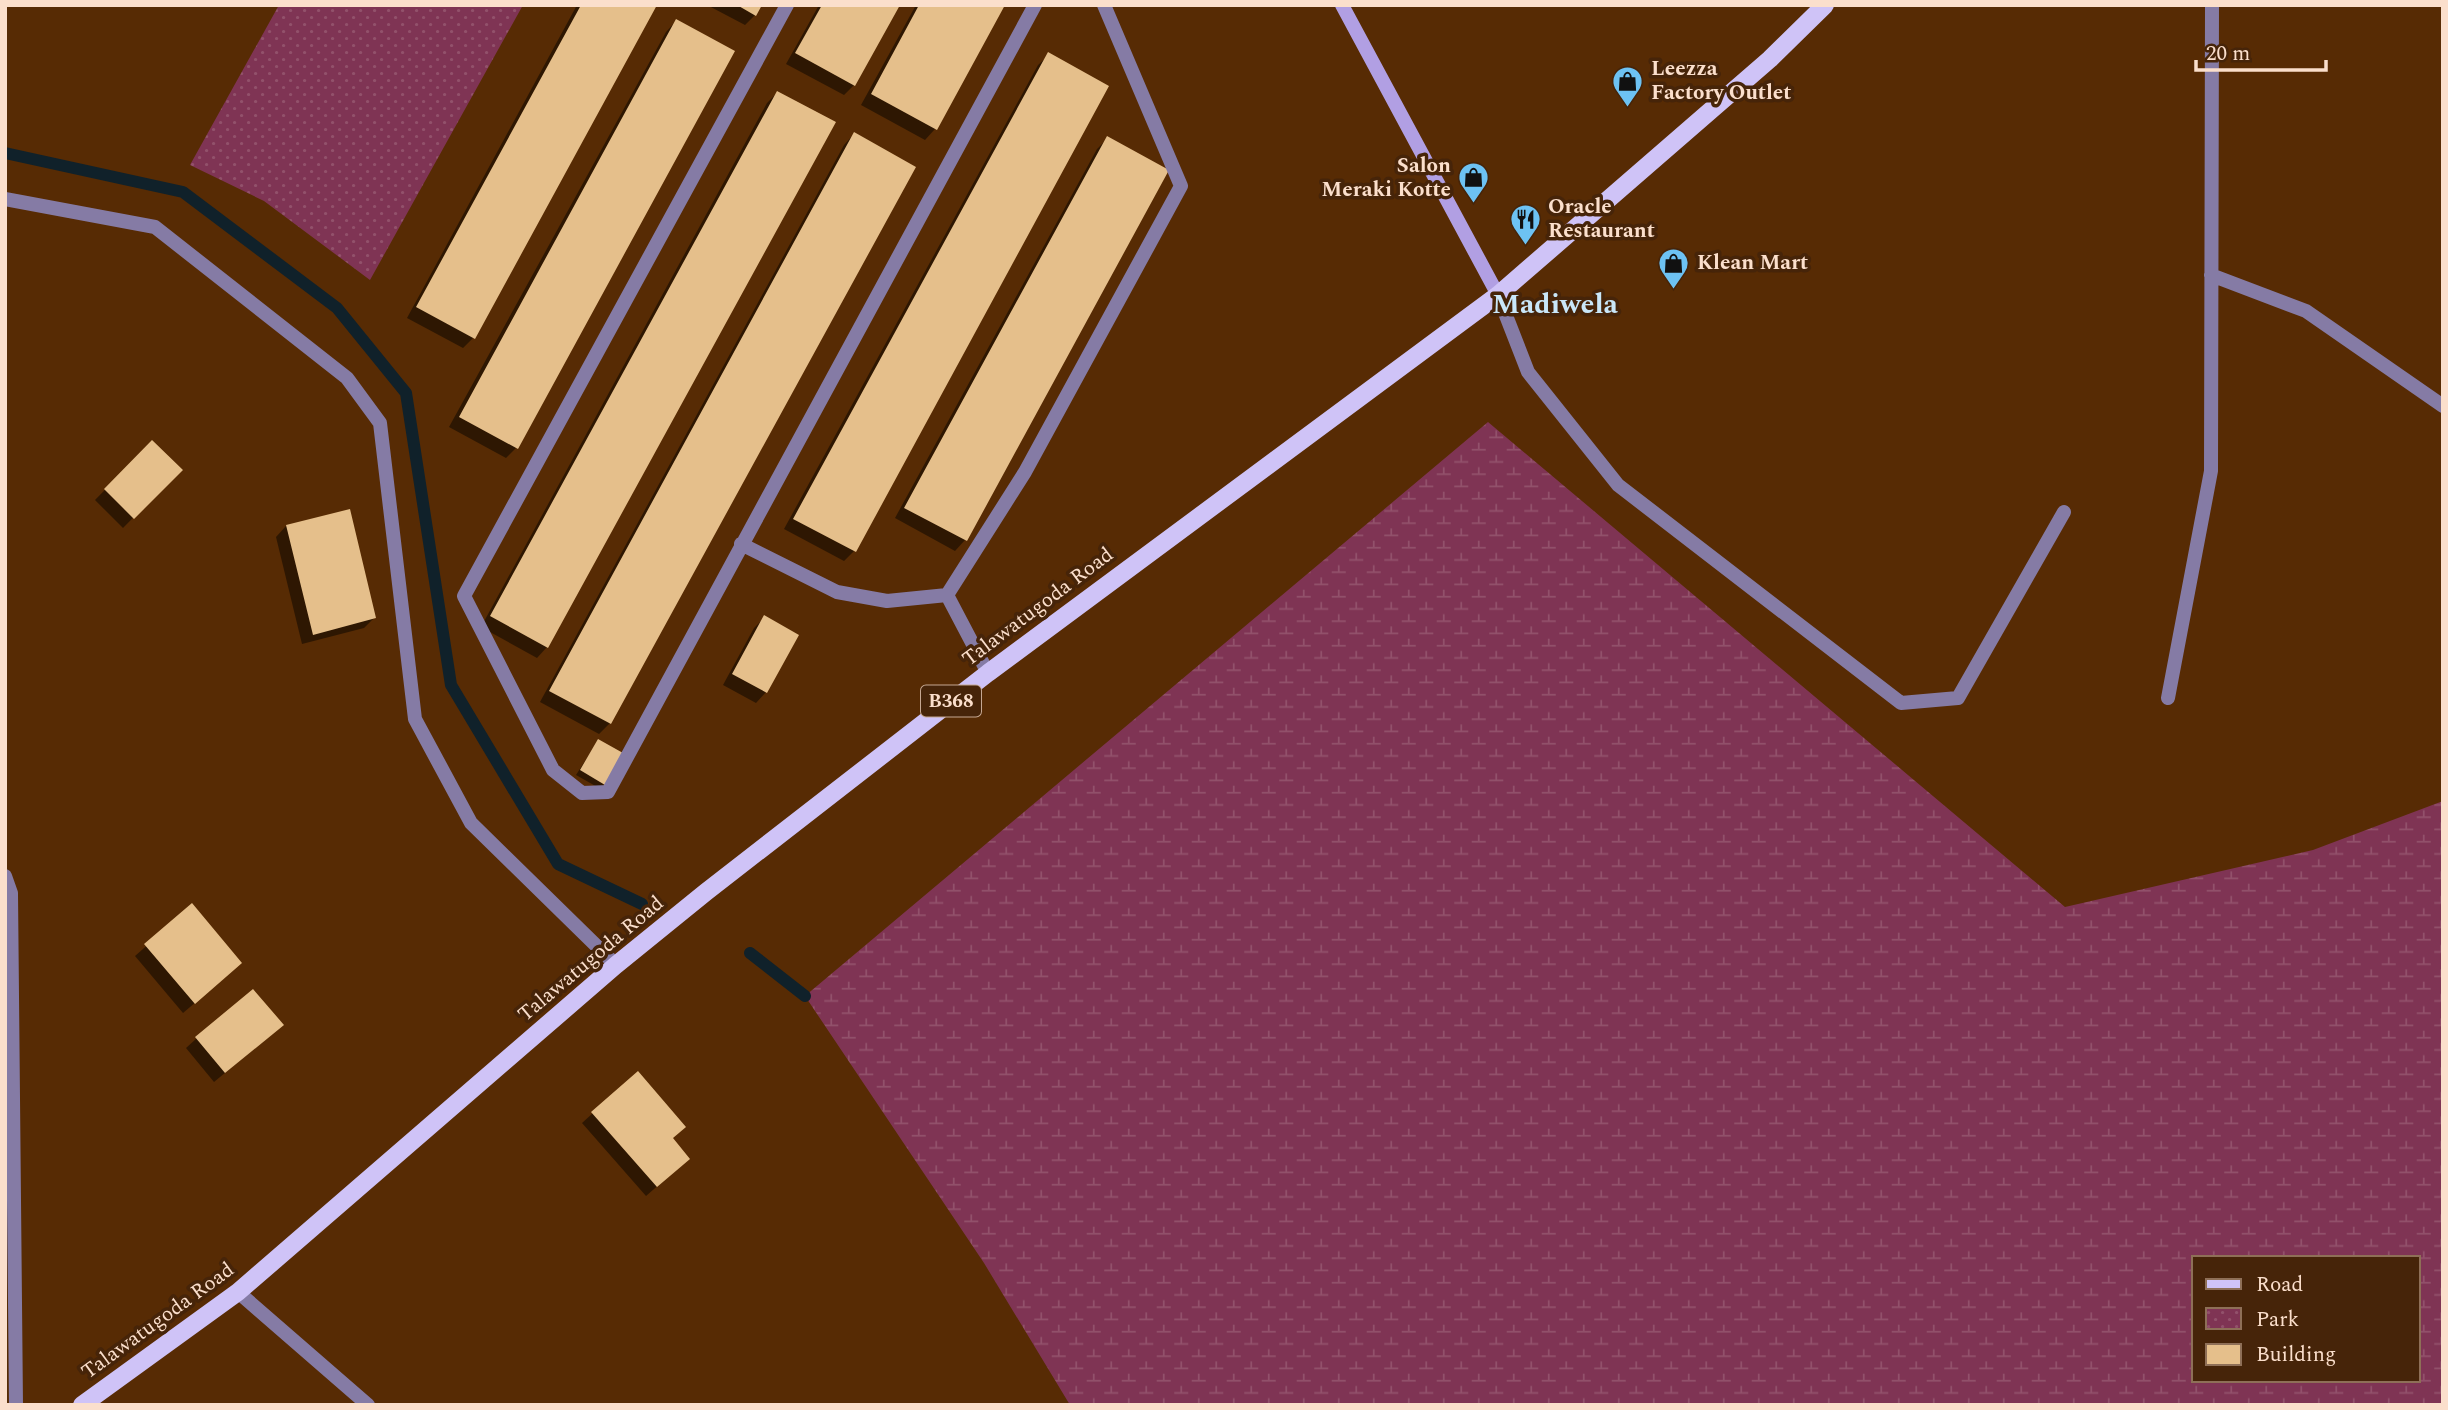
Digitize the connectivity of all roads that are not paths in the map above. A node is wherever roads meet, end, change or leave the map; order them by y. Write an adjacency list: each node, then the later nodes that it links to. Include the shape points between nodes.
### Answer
1 (787, 5): 12 (street, via 464,596 553,770 582,793 608,792)
2 (1035, 5): 12 (street)
3 (1104, 5): 13 (street, via 1181,187 1025,472)
4 (1342, 5): 9 (main road)
5 (1825, 5): 9 (main road, Talawatugoda Road / B368, via 1770,59)
6 (2213, 5): 8 (street)
7 (5, 199): 17 (street, via 155,227 347,377 380,423 415,719 471,823)
8 (2211, 275): 10 (street, via 2306,311); 15 (street, via 2211,471)
9 (1498, 295): 11 (street, via 1528,372 1618,485 1901,703 1958,698); 14 (main road, Talawatugoda Road / B368)
10 (2443, 406)
11 (2064, 512)
12 (741, 544): 13 (street, via 837,592 887,601)
13 (947, 595): 14 (street)
14 (988, 673): 17 (main road, Talawatugoda Road / B368)
15 (2168, 698)
16 (5, 876): 19 (street, via 11,893)
17 (616, 965): 18 (main road, Talawatugoda Road / B368)
18 (238, 1292): 20 (main road, Talawatugoda Road / B368); 21 (street)
19 (16, 1405)
20 (82, 1405)
21 (368, 1405)

